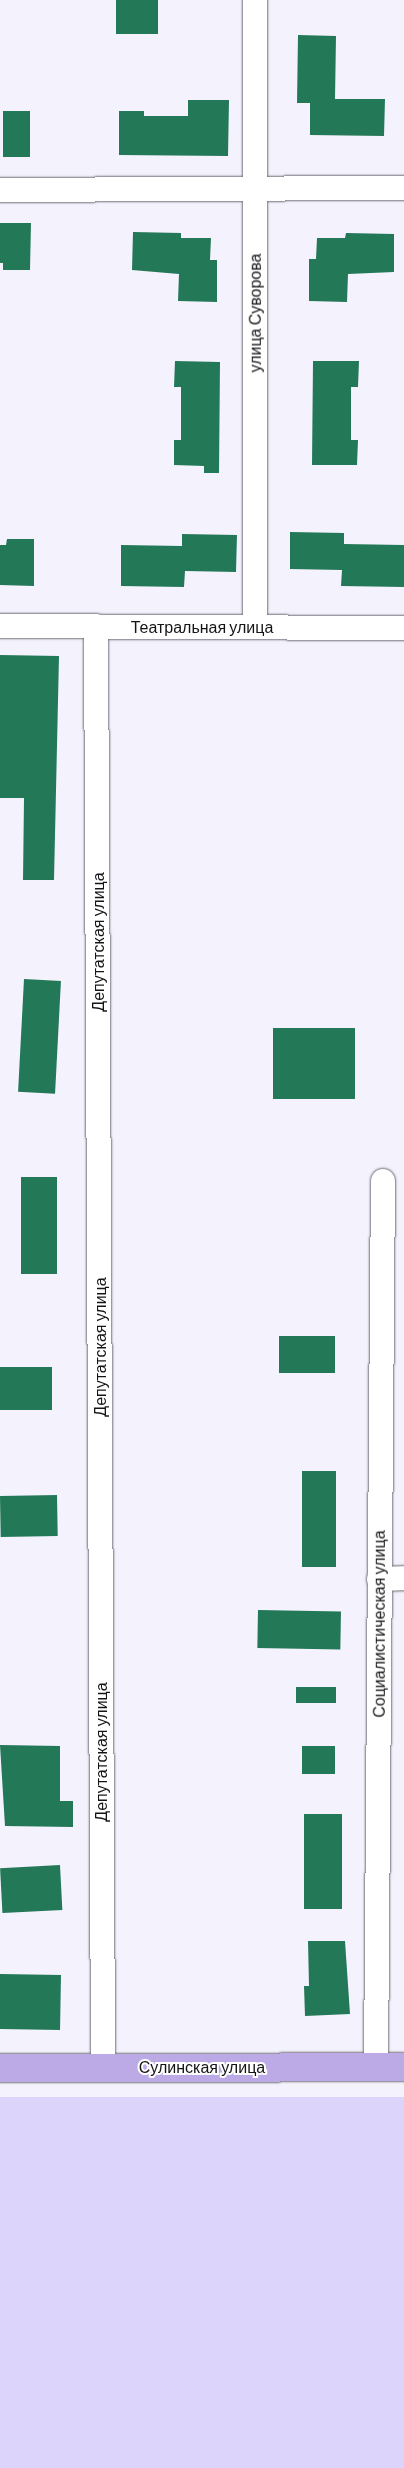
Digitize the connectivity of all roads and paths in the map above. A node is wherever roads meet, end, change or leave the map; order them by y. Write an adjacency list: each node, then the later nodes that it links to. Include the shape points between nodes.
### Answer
1 (254, 0): 3 (street, улица Суворова)
2 (404, 188): 3 (street)
3 (255, 189): 4 (street); 7 (street, улица Суворова)
4 (0, 190)
5 (0, 626): 6 (street, Театральная улица)
6 (96, 626): 7 (street, Театральная улица); 12 (street, Депутатская улица)
7 (255, 627): 8 (street, Театральная улица)
8 (404, 628)
9 (382, 1181): 10 (street, Социалистическая улица)
10 (379, 1578): 11 (street); 13 (street, Социалистическая улица)
11 (404, 1578)
12 (102, 2067): 13 (main road, Сулинская улица); 15 (main road, Сулинская улица)
13 (376, 2067): 14 (main road, Сулинская улица)
14 (404, 2067)
15 (0, 2068)

